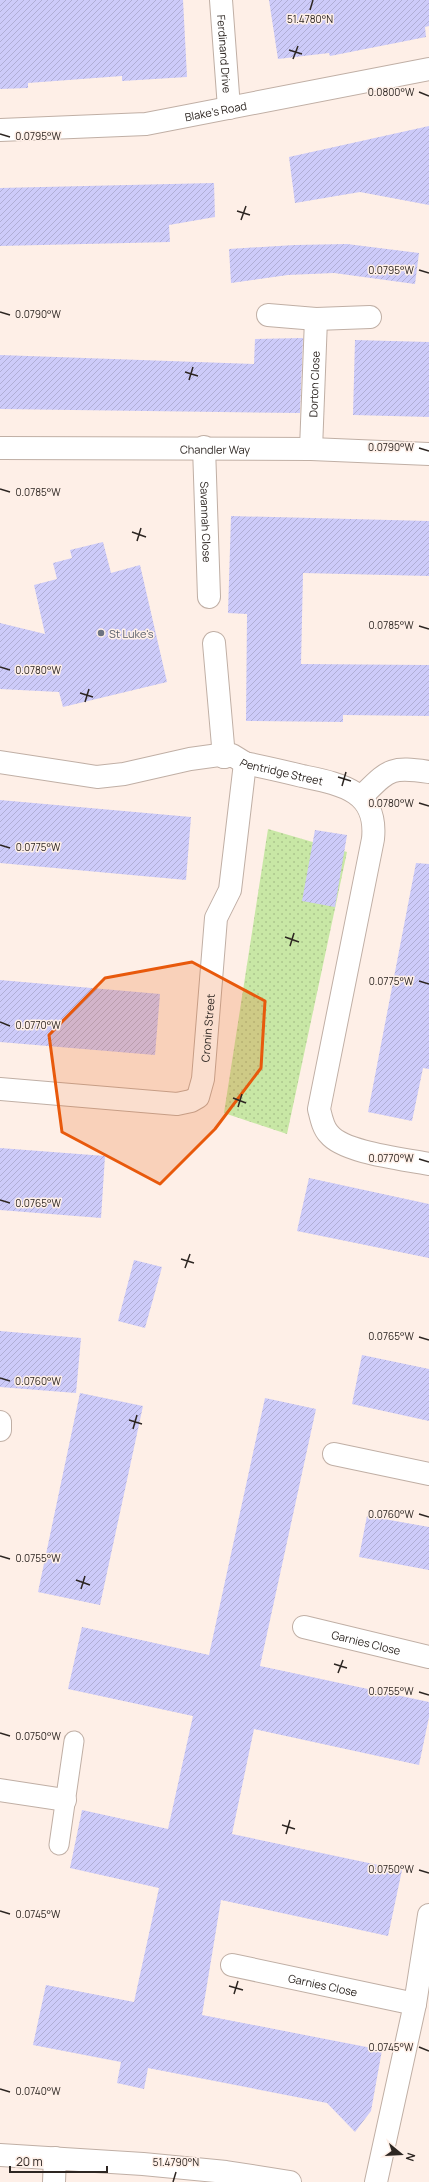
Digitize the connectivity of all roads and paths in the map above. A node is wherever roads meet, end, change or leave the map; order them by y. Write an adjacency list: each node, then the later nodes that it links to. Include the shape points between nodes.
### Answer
1 (220, 0): 3 (street, Ferdinand Drive)
2 (429, 68): 3 (street, Blake's Road)
3 (229, 108): 4 (street, Blake's Road, via 146,124)
4 (0, 130)
5 (268, 315): 7 (street)
6 (370, 317): 7 (street)
7 (316, 319): 10 (street, Dorton Close)
8 (204, 447): 9 (street, Chandler Way); 10 (street, Chandler Way); 12 (street, Savannah Close)
9 (0, 448)
10 (311, 449): 11 (street, Chandler Way)
11 (429, 454)
12 (209, 597)
13 (214, 643): 14 (street)
14 (224, 757): 15 (street, Pentridge Street, via 219,755 190,759 124,774 97,776); 16 (street, Pentridge Street, via 232,755)
15 (0, 762)
16 (245, 763): 18 (street, Pentridge Street, via 335,784); 19 (street, Cronin Street, via 230,890 216,918 203,1079 198,1097 177,1104)
17 (429, 772): 18 (street, via 395,769)
18 (361, 797): 20 (street, via 368,806 374,825 320,1103 321,1119 329,1134 338,1142 366,1152)
19 (0, 1090)
20 (429, 1164)
21 (0, 1422): 22 (street)
22 (0, 1430)
23 (334, 1454): 24 (street)
24 (429, 1474)
25 (304, 1628): 26 (street, Garnies Close)
26 (429, 1657)
27 (74, 1741): 29 (lane)
28 (0, 1790): 29 (street)
29 (65, 1800): 30 (lane)
30 (59, 1845)
31 (429, 1919): 33 (street)
32 (232, 1965): 33 (street, Garnies Close)
33 (415, 2004): 38 (street)
34 (0, 2155): 35 (street)
35 (55, 2158): 36 (street); 37 (street, via 226,2172)
36 (54, 2182)
37 (290, 2182)
38 (376, 2182)

